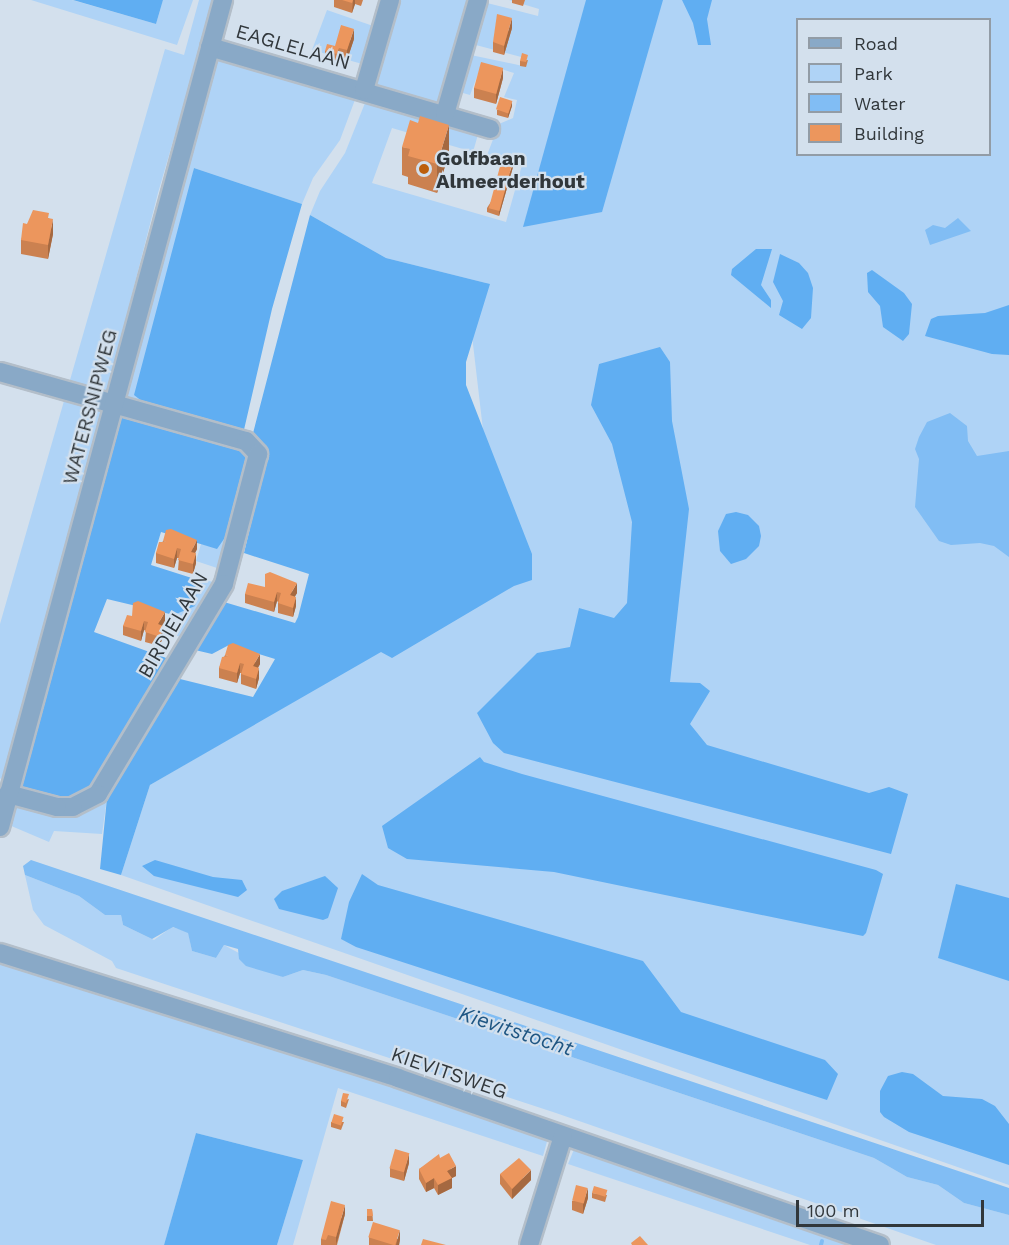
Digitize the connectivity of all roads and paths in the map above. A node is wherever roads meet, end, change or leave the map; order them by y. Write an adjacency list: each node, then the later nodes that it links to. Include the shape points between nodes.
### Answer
1 (223, 0): 4 (street, WATERSNIPWEG)
2 (390, 0): 5 (street, EAGLELAAN)
3 (478, 0): 6 (street)
4 (210, 47): 5 (street, EAGLELAAN); 9 (street, WATERSNIPWEG)
5 (363, 90): 6 (street, EAGLELAAN)
6 (445, 114): 7 (street, EAGLELAAN)
7 (490, 129)
8 (0, 372): 9 (street)
9 (115, 402): 10 (street, WATERSNIPWEG); 10 (street, BIRDIELAAN, via 246,441 256,448 257,465 234,551 224,584 98,794 73,807 57,807)
10 (8, 794): 11 (street, WATERSNIPWEG)
11 (0, 827)
12 (0, 953): 13 (street, KIEVITSWEG, via 398,1078)
13 (563, 1136): 14 (street); 15 (street, KIEVITSWEG)
14 (529, 1245)
15 (880, 1245)

